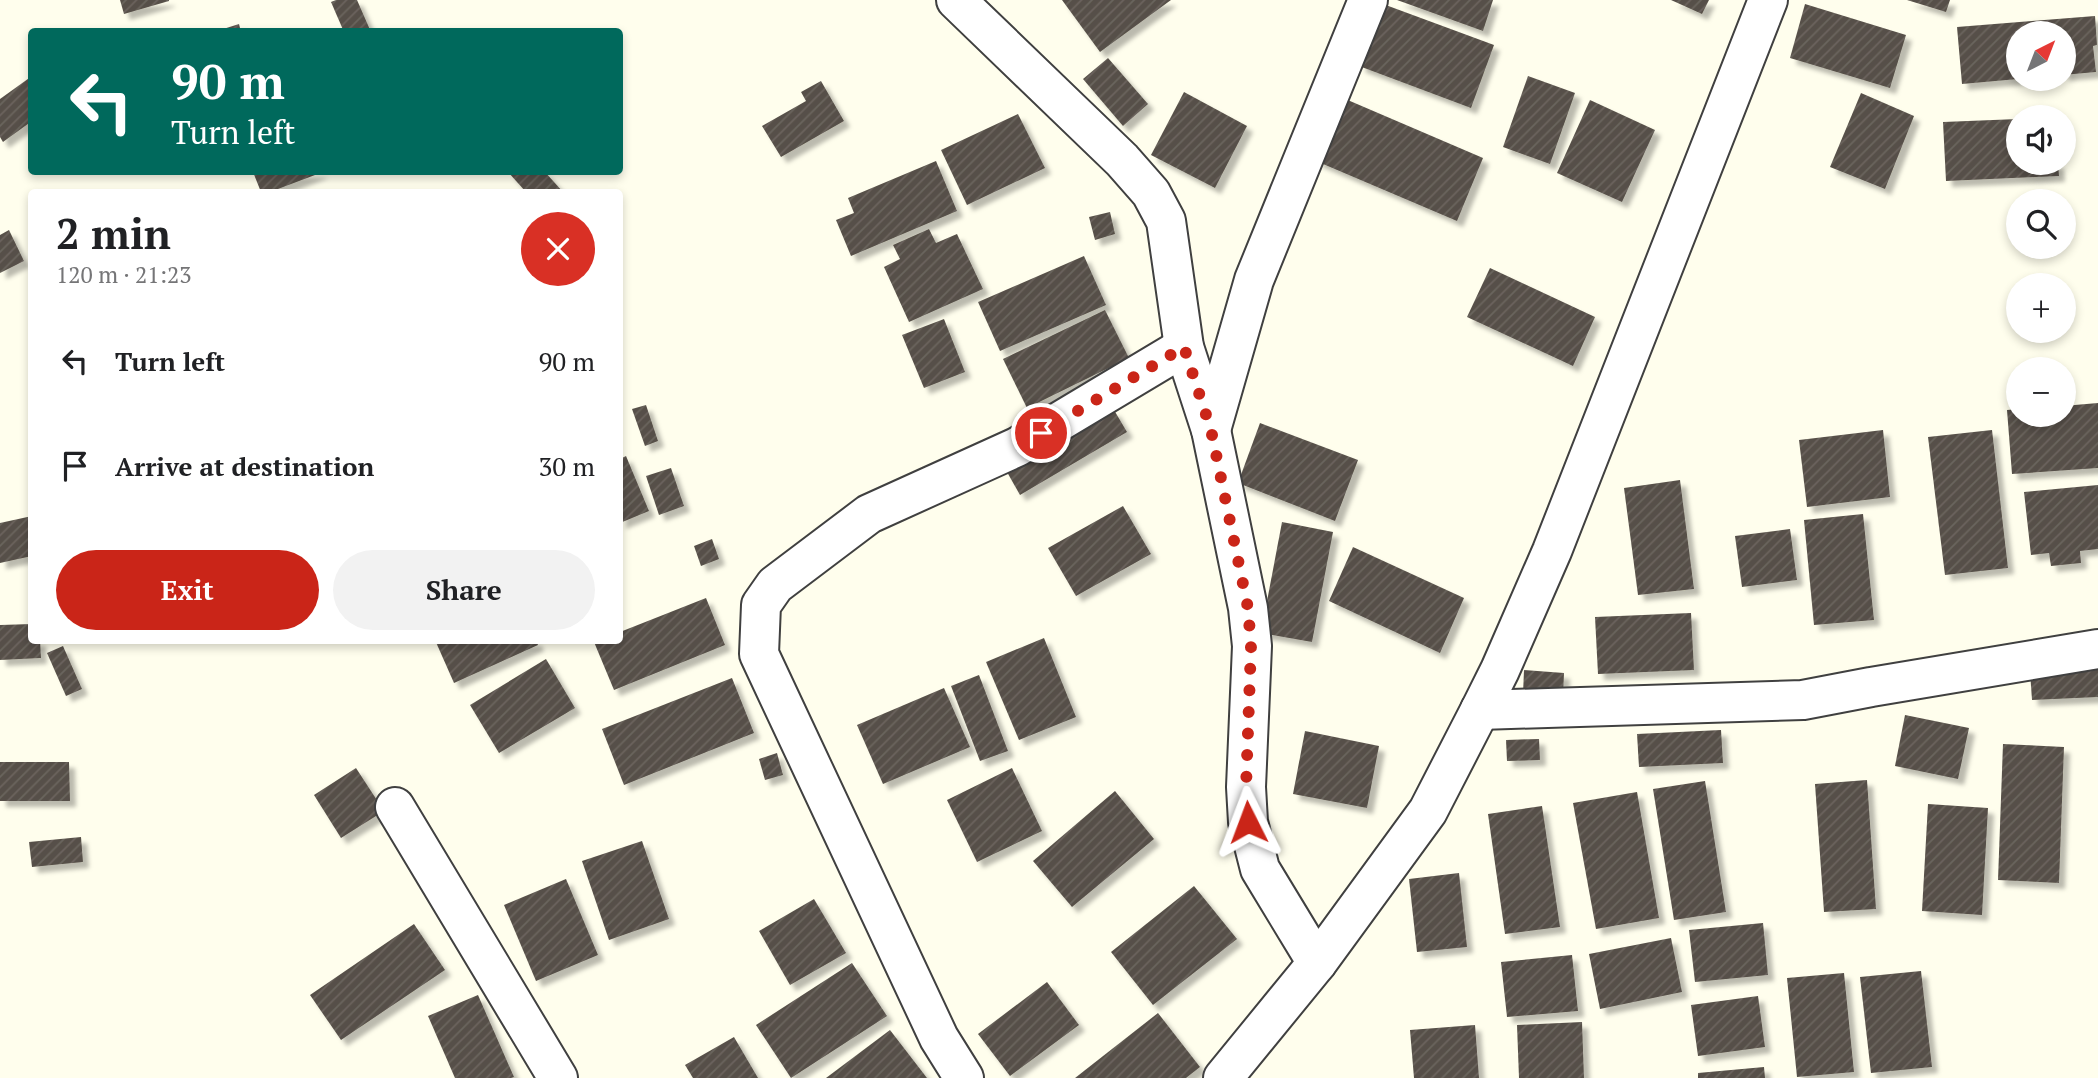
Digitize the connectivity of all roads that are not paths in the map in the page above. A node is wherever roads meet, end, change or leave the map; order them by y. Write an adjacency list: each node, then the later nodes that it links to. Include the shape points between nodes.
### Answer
1 (956, 0): 4 (street, via 1152,193 1166,221)
2 (1368, 0): 5 (street, via 1254,280)
3 (1768, 0): 7 (street, via 1552,551)
4 (1184, 347): 5 (street); 11 (street, via 1017,447 869,514 775,585 761,605 760,654 939,1038)
5 (1211, 430): 9 (street, via 1248,608 1248,822 1260,869)
6 (2098, 649): 7 (street, via 1803,700)
7 (1480, 710): 9 (street, via 1428,811)
8 (395, 807): 10 (street)
9 (1317, 963): 12 (street)
10 (558, 1078)
11 (964, 1078)
12 (1223, 1078)

